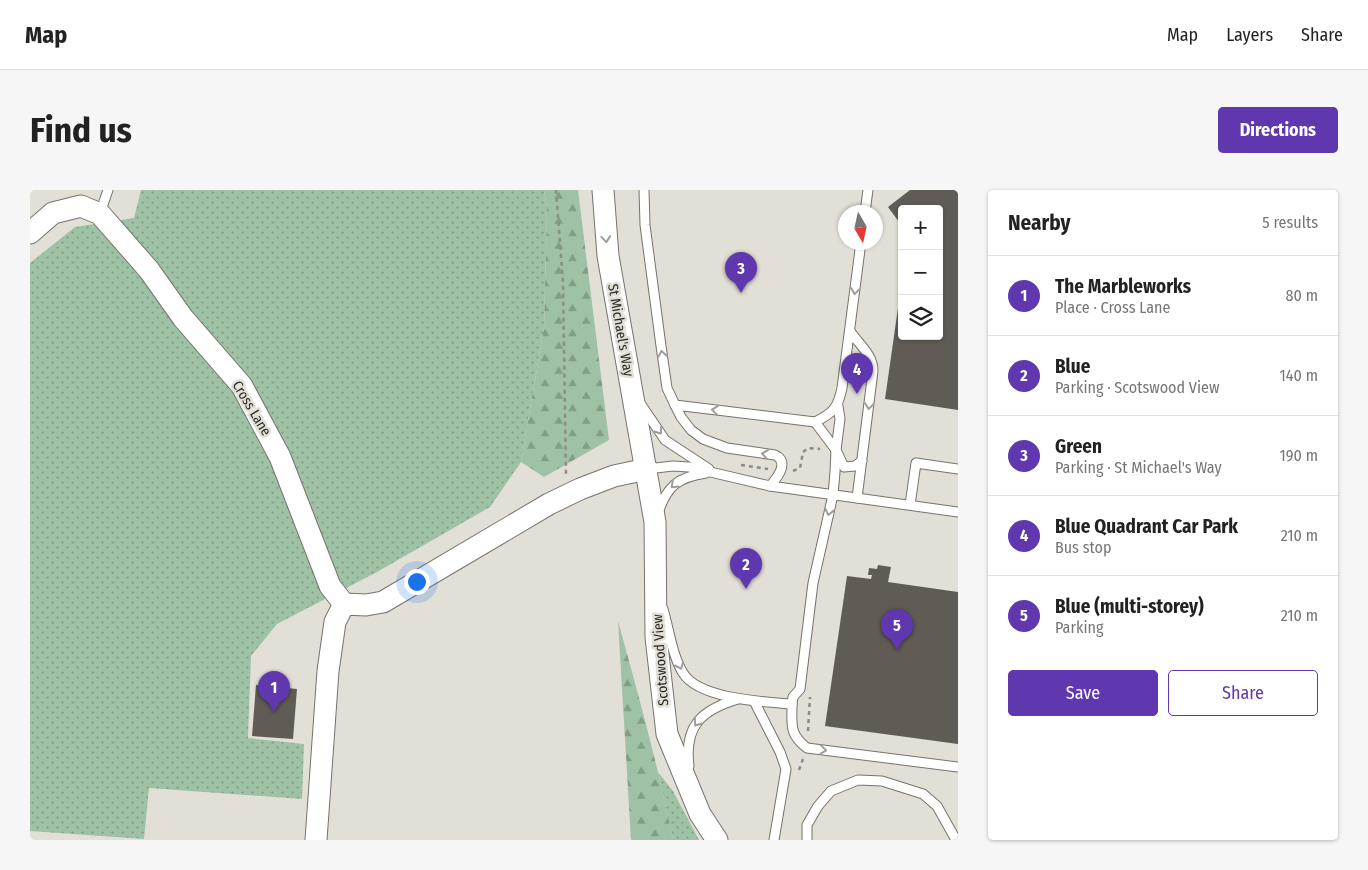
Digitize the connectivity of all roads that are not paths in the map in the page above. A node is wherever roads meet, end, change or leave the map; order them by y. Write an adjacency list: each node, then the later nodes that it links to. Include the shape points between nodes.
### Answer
1 (108, 190): 6 (lane)
2 (603, 190): 10 (street, St Michael's Way, one-way to 10, via 608,256)
3 (644, 190): 11 (lane, one-way to 3, via 667,388 645,225)
4 (868, 190): 5 (lane)
5 (866, 205)
6 (100, 214): 7 (street, via 82,206 53,213); 26 (street, Cross Lane, via 242,386 280,457 330,586)
7 (30, 233)
8 (860, 250): 9 (lane, one-way to 9)
9 (850, 331): 12 (lane); 15 (lane, one-way to 15, via 873,362)
10 (632, 390): 16 (street, St Michael's Way); 18 (lane, one-way to 18, via 665,440)
11 (675, 404): 13 (lane, one-way to 11); 19 (lane, one-way to 11, via 781,471 780,458 727,448 703,439 691,430)
12 (838, 406): 13 (lane); 14 (lane, via 840,419)
13 (816, 422): 14 (lane)
14 (836, 450): 15 (lane, via 844,467 855,466); 20 (lane)
15 (862, 461): 21 (lane)
16 (646, 469): 18 (lane, via 673,466); 24 (street, Scotswood View); 26 (street, via 614,476 570,494 383,602)
17 (958, 470): 22 (lane, via 916,463)
18 (713, 472): 19 (lane); 24 (lane, one-way to 24, via 678,480 669,490)
19 (770, 486): 20 (lane)
20 (833, 495): 21 (lane); 29 (lane, one-way to 29, via 814,583 800,689)
21 (857, 498): 22 (lane)
22 (910, 505): 23 (lane)
23 (958, 512)
24 (655, 522): 25 (street, Scotswood View)
25 (656, 586): 27 (lane, one-way to 27, via 683,674 698,686); 31 (street, Scotswood View, via 656,637 666,734)
26 (344, 604): 32 (street, via 335,622 328,671)
27 (738, 699): 28 (lane); 31 (lane, one-way to 31, via 710,710 698,719 690,734 687,751)
28 (754, 701): 29 (lane); 34 (lane, via 786,769)
29 (792, 704): 30 (lane, one-way to 30, via 792,726 797,740 807,748)
30 (958, 767)
31 (694, 799): 33 (street, Scotswood View)
32 (316, 840)
33 (718, 840)
34 (774, 840)
35 (807, 840): 36 (lane, via 807,824 830,791 858,780 882,781 923,794 937,806)
36 (956, 840)

